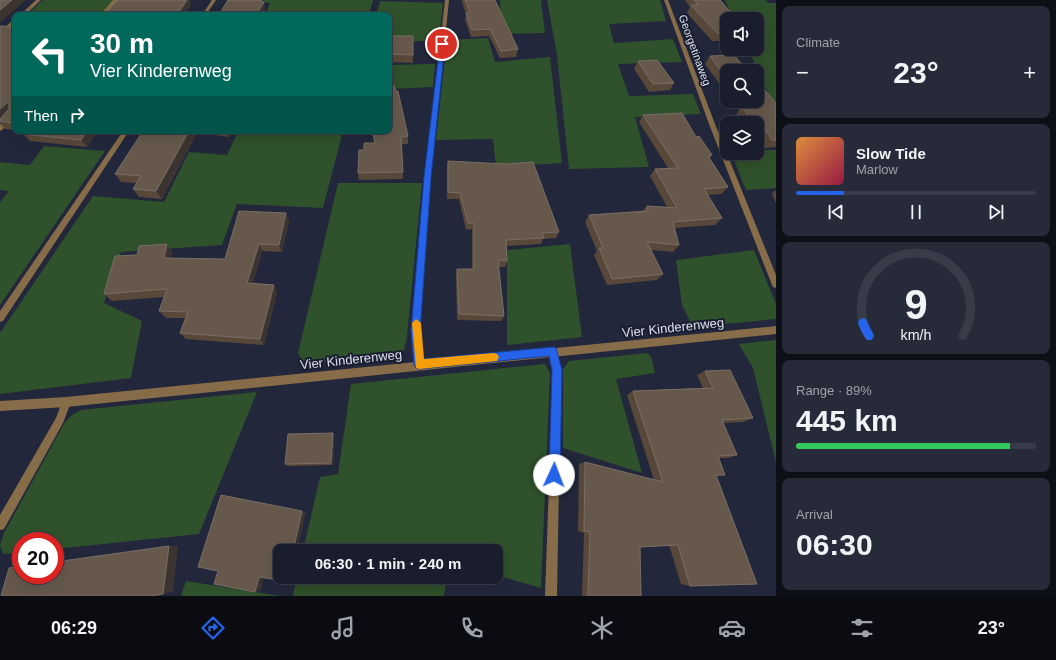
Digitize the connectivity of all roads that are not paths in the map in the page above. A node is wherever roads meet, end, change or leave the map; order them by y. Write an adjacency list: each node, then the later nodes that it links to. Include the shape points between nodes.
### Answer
1 (39, 0): 6 (street)
2 (116, 0): 7 (street)
3 (214, 0): 8 (street)
4 (447, 0): 18 (street, via 428,177 416,331)
5 (666, 0): 14 (street, Georgetinaweg)
6 (25, 12)
7 (105, 12)
8 (206, 12)
9 (12, 24): 10 (street)
10 (0, 35)
11 (12, 115): 12 (street)
12 (0, 129)
13 (124, 134): 15 (street)
14 (776, 285)
15 (0, 318)
16 (776, 330): 17 (street, Vier Kinderenweg)
17 (553, 352): 18 (street, Vier Kinderenweg); 22 (street, via 557,370)
18 (419, 365): 19 (street, Vier Kinderenweg)
19 (66, 402): 20 (street, Vier Kinderenweg); 21 (street, via 60,420)
20 (0, 406)
21 (0, 525)
22 (551, 596)

